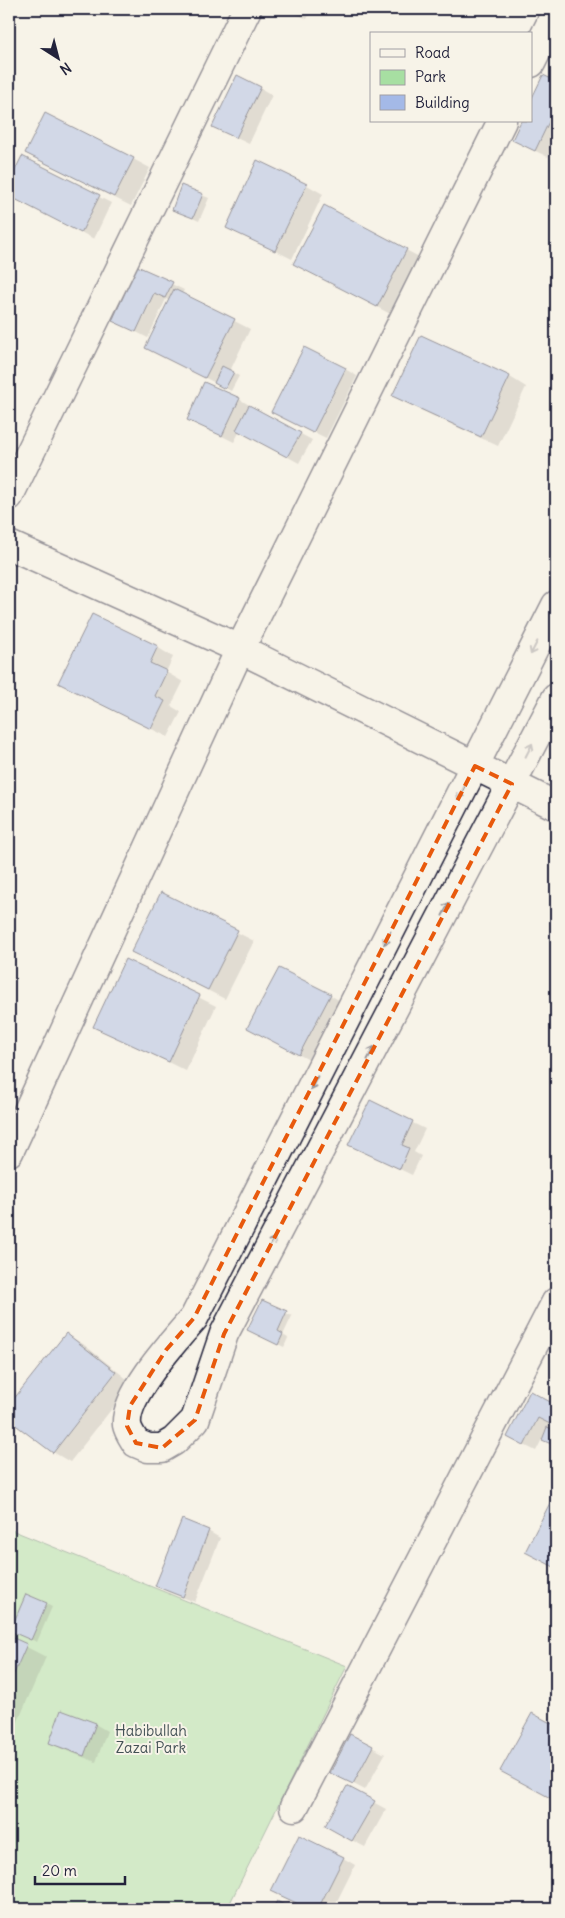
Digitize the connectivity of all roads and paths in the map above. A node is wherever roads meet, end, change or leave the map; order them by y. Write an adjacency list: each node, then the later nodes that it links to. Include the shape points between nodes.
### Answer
1 (247, 9): 5 (street)
2 (556, 13): 3 (street)
3 (532, 61)
4 (502, 122): 8 (street)
5 (9, 496)
6 (9, 545): 8 (street)
7 (556, 605): 10 (street, one-way to 10)
8 (240, 649): 10 (street); 13 (street)
9 (556, 698): 11 (street, one-way to 9)
10 (475, 766): 11 (street); 14 (street, one-way to 14)
11 (512, 784): 12 (street); 15 (street, one-way to 11)
12 (556, 806)
13 (9, 1152)
14 (227, 1254): 15 (street); 17 (street)
15 (258, 1268): 18 (street)
16 (556, 1302): 19 (street)
17 (194, 1318): 18 (street); 18 (street, via 166,1350 130,1406 127,1426 136,1443 148,1448 162,1448 195,1420)
18 (224, 1334)
19 (294, 1807)

